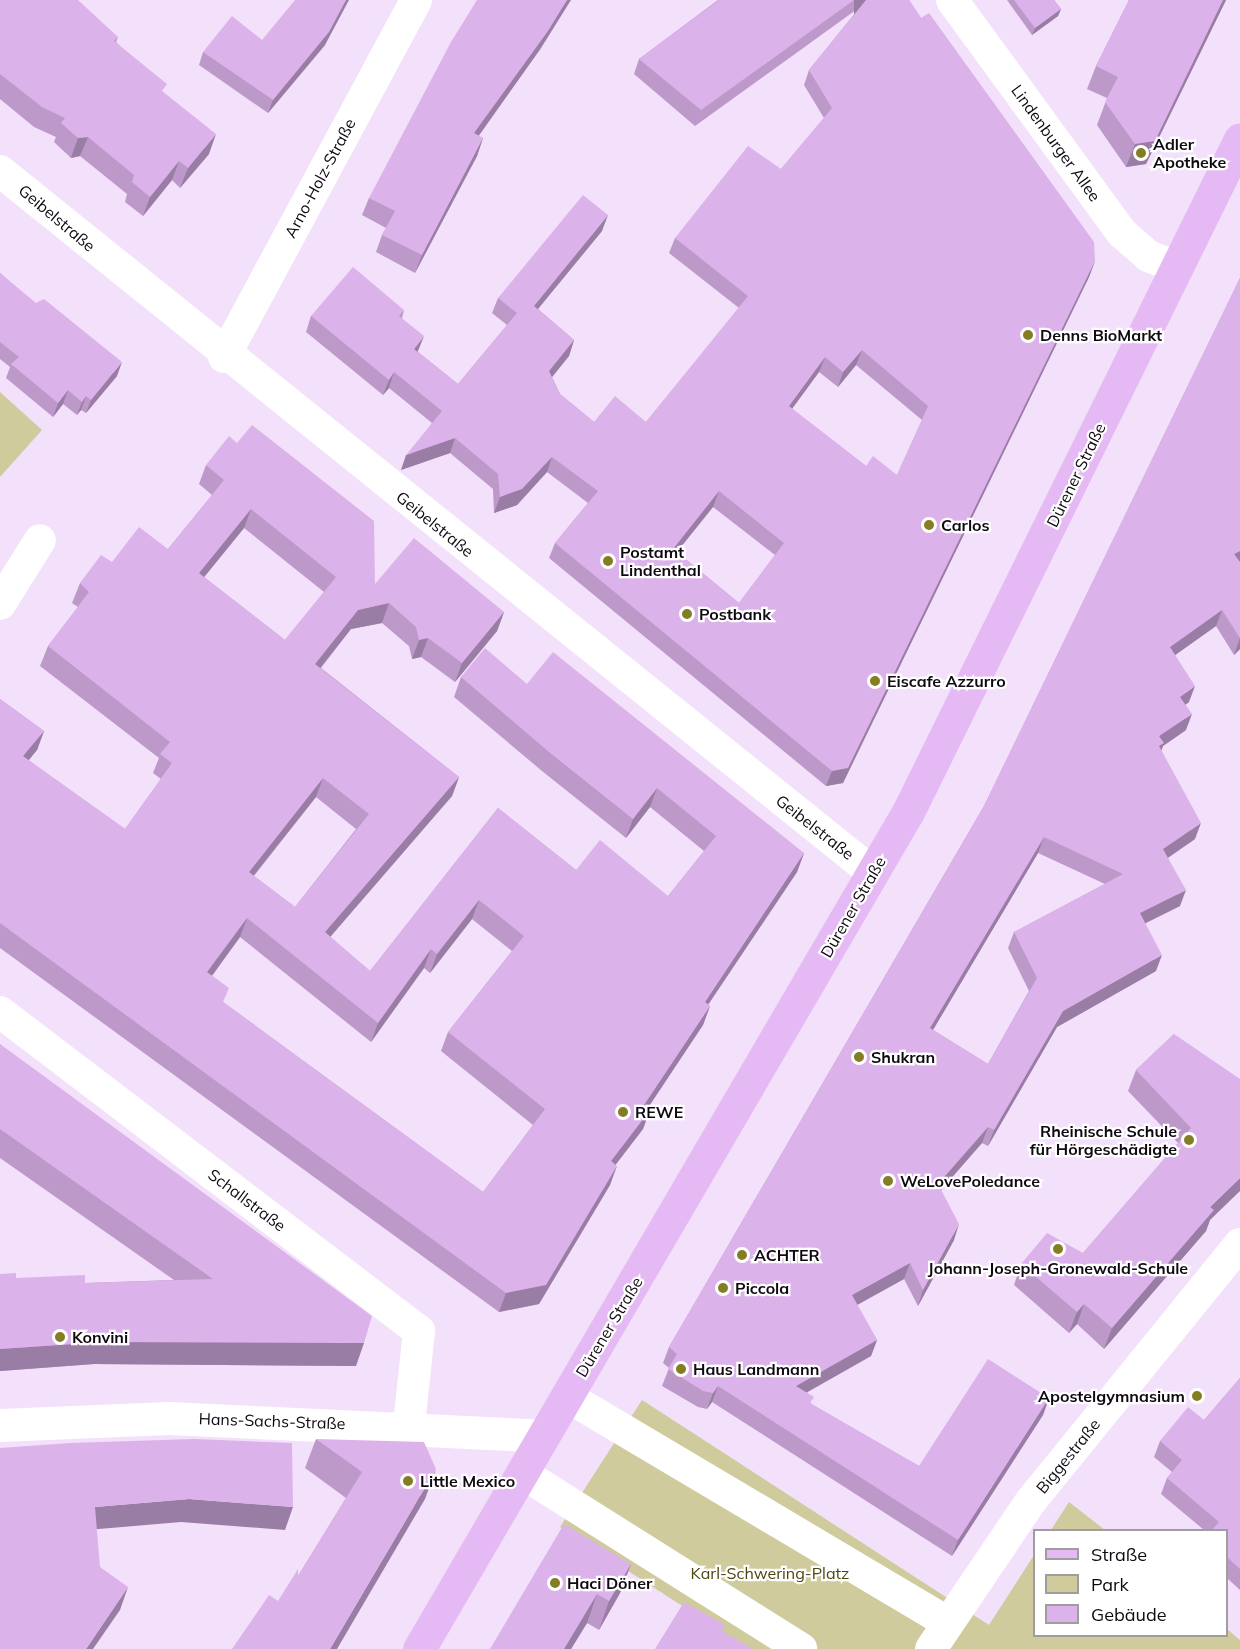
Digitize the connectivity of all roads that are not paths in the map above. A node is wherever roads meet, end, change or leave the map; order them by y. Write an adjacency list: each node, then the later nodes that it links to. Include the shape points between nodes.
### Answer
1 (416, 0): 6 (street, Arno-Holz-Straße)
2 (952, 0): 5 (street, Lindenburger Allee, via 1122,233 1148,256)
3 (1240, 142): 5 (main road, Dürener Straße)
4 (0, 171): 6 (street, Geibelstraße)
5 (1177, 267): 9 (main road, Dürener Straße, via 942,747)
6 (224, 357): 9 (street, Geibelstraße)
7 (40, 540): 8 (street)
8 (0, 604)
9 (873, 873): 12 (main road, Dürener Straße)
10 (0, 1012): 14 (street, Schallstraße, via 419,1331)
11 (1240, 1244): 17 (street, Biggestraße, via 1031,1501)
12 (568, 1397): 15 (main road, Dürener Straße); 17 (street)
13 (0, 1425): 14 (street, Hans-Sachs-Straße, via 170,1418)
14 (409, 1425): 15 (street, Hans-Sachs-Straße)
15 (544, 1436): 16 (main road, Dürener Straße)
16 (522, 1473): 18 (main road, Dürener Straße); 19 (street)
17 (947, 1622): 20 (street, Biggestraße)
18 (419, 1649)
19 (801, 1649)
20 (931, 1649)

